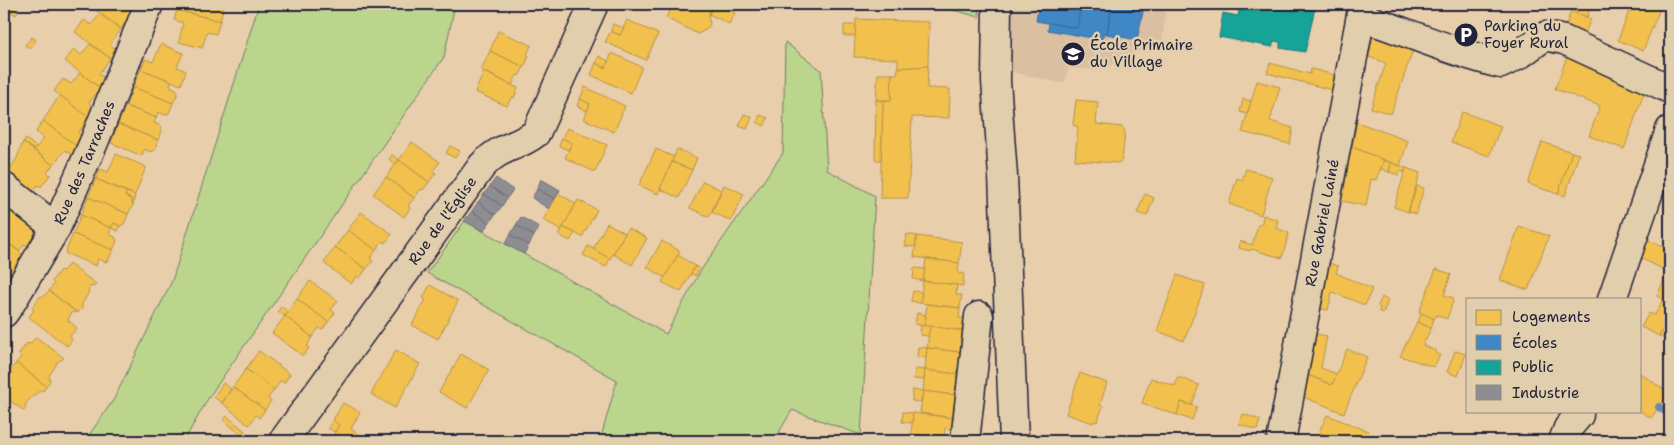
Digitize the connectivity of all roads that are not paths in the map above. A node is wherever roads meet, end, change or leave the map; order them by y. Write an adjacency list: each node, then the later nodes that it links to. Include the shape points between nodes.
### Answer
1 (149, 4): 8 (street, Rue des Tarraches)
2 (594, 4): 13 (street, Rue de l'Église, via 536,132 530,138 498,151 482,166)
3 (997, 4): 15 (street, via 996,81)
4 (1362, 10): 5 (street, via 1395,28 1474,58 1501,64 1545,36 1564,40); 16 (street, Rue Gabriel Lainé)
5 (1670, 89)
6 (1670, 130): 9 (street)
7 (4, 187): 8 (street)
8 (56, 228): 10 (street, Rue des Tarraches)
9 (1612, 298)
10 (4, 313)
11 (979, 316): 14 (street)
12 (1579, 413): 17 (street); 18 (street)
13 (283, 441)
14 (965, 441)
15 (1014, 441)
16 (1281, 441)
17 (1563, 441)
18 (1585, 441)

